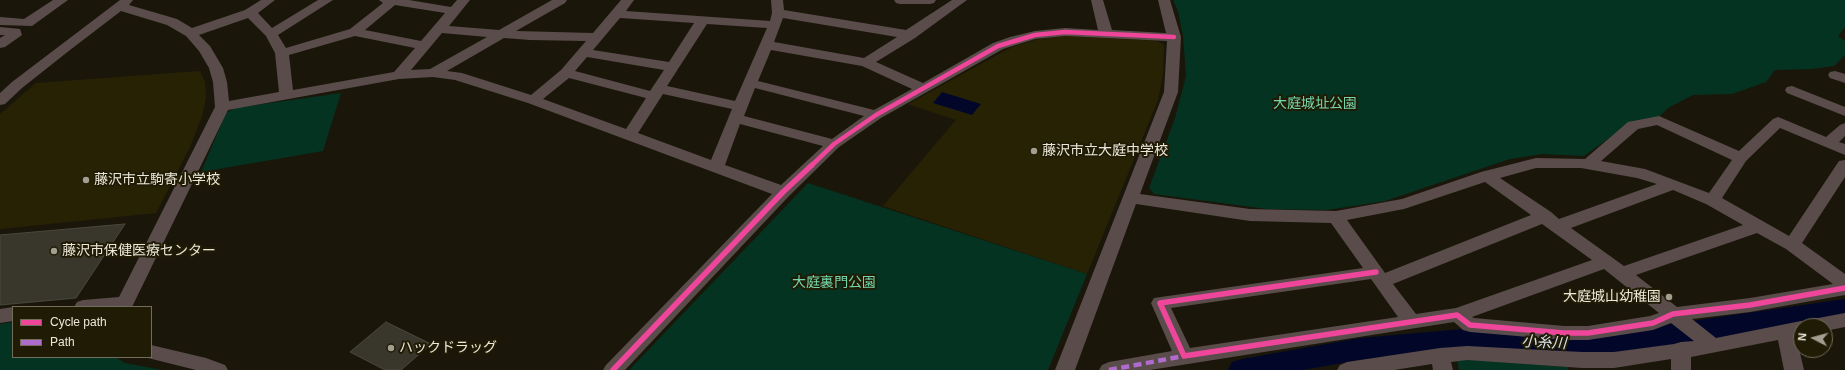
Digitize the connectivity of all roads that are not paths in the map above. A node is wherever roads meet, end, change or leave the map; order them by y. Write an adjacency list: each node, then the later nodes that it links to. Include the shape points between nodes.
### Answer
1 (62, 0): 20 (street, via 27,24)
2 (269, 0): 16 (street)
3 (327, 0): 26 (street)
4 (464, 0): 15 (street)
5 (561, 0): 27 (street)
6 (628, 0): 17 (street)
7 (777, 0): 18 (street)
8 (900, 0): 9 (street)
9 (930, 0)
10 (961, 0): 28 (street)
11 (1097, 0): 25 (street)
12 (1164, 0): 29 (street)
13 (397, 1): 15 (street); 23 (street)
14 (124, 3): 24 (street, via 138,11 172,22); 47 (street, via 16,85)
15 (454, 11): 21 (street)
16 (250, 13): 24 (street); 26 (street)
17 (617, 14): 19 (street); 30 (street)
18 (776, 19): 19 (street); 28 (street); 32 (street)
19 (703, 20): 37 (street)
20 (0, 21)
21 (439, 29): 27 (street); 33 (street)
22 (0, 31): 31 (street, via 15,32 14,36)
23 (355, 32): 33 (street); 35 (street)
24 (191, 33): 48 (street, via 205,49 216,68)
25 (1106, 33): 29 (street); 42 (street, via 1065,32 1015,40 998,46)
26 (271, 34): 35 (street)
27 (500, 34): 30 (street); 38 (street)
28 (910, 35): 36 (street)
29 (1174, 37): 64 (street, via 1171,92)
30 (596, 38): 34 (street)
31 (0, 44)
32 (767, 45): 36 (street); 41 (street)
33 (424, 46): 40 (street)
34 (583, 52): 37 (street); 39 (street)
35 (282, 53): 45 (street)
36 (866, 63): 42 (street)
37 (673, 67): 44 (street)
38 (433, 74): 40 (street); 46 (street, via 457,76)
39 (566, 74): 44 (street); 46 (street)
40 (399, 75): 45 (street)
41 (750, 83): 49 (street); 51 (street)
42 (924, 88): 51 (street)
43 (1792, 91): 50 (street)
44 (657, 92): 49 (street); 53 (street)
45 (287, 96): 48 (street)
46 (533, 100): 53 (street)
47 (0, 101)
48 (222, 107): 75 (street)
49 (737, 112): 55 (street); 60 (street)
50 (1845, 112)
51 (876, 114): 55 (street)
52 (1845, 128): 54 (street)
53 (629, 135): 60 (street)
54 (1829, 142): 56 (street); 57 (street, via 1778,122)
55 (834, 144): 63 (street)
56 (1845, 150)
57 (1742, 158): 58 (street, via 1659,120 1633,125); 65 (street)
58 (1589, 164): 61 (street, via 1536,163); 62 (street, via 1639,173)
59 (1845, 165): 69 (street)
60 (716, 167): 63 (street)
61 (1487, 176): 66 (street, via 1404,204); 67 (street)
62 (1673, 184): 65 (street); 67 (street)
63 (783, 192): 93 (street)
64 (1131, 198): 66 (street, via 1250,215); 94 (street)
65 (1712, 200): 68 (street)
66 (1336, 217): 72 (street)
67 (1552, 221): 70 (street); 72 (street)
68 (1758, 226): 69 (street); 71 (street)
69 (1792, 245): 73 (street)
70 (1605, 262): 71 (street); 78 (street)
71 (1622, 273): 80 (street)
72 (1379, 277): 83 (street); 88 (street, via 1160,303)
73 (1845, 283)
74 (1845, 288): 80 (street)
75 (123, 305): 76 (street)
76 (103, 306)
77 (12, 314): 79 (street)
78 (1457, 315): 80 (street, via 1470,325 1564,333 1588,333); 83 (street)
79 (0, 316)
80 (1679, 319): 85 (street)
81 (1845, 320): 82 (street)
82 (1833, 322)
83 (1412, 323): 88 (street)
84 (1793, 330): 85 (street)
85 (1708, 342): 86 (street)
86 (1681, 349): 91 (street); 97 (street)
87 (152, 352): 92 (street)
88 (1184, 356): 95 (street)
89 (1794, 358): 98 (street)
90 (1441, 362): 91 (street, via 1496,354); 96 (street)
91 (1582, 365)
92 (218, 370)
93 (613, 370)
94 (1065, 370)
95 (1109, 370)
96 (1346, 370)
97 (1680, 370)
98 (1794, 370)

